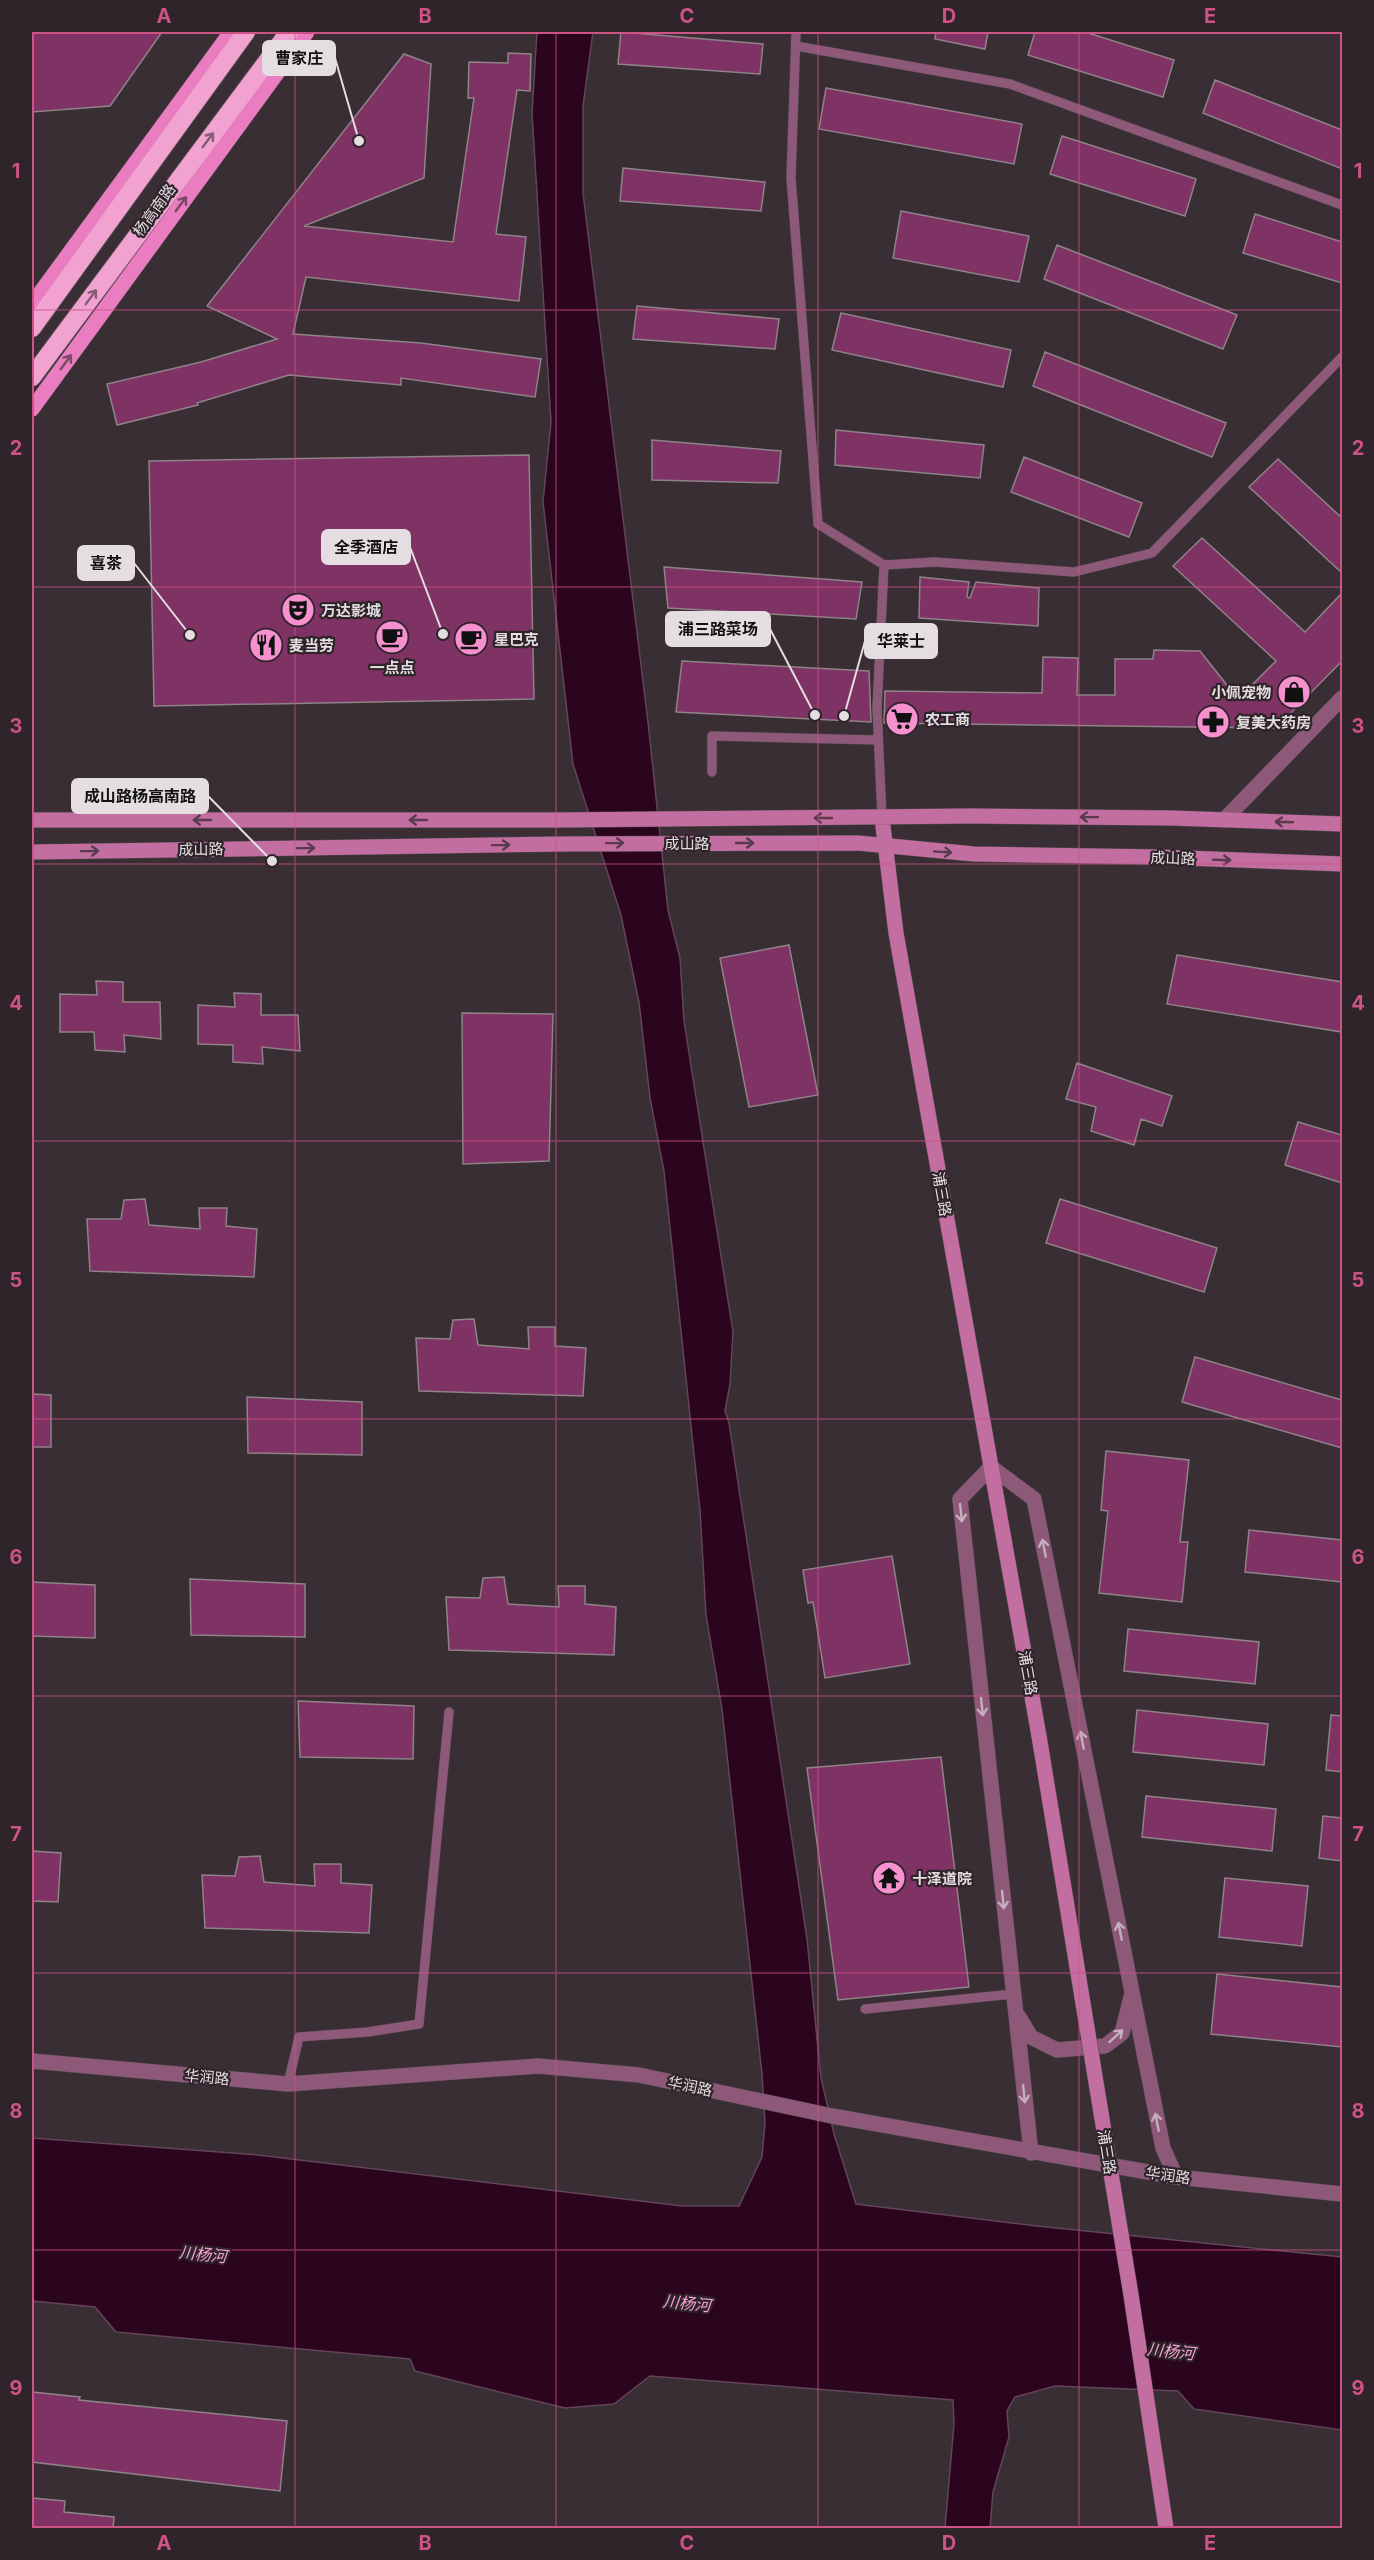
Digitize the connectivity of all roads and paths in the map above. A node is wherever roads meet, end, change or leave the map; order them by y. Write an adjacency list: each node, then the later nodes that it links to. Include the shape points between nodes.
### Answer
1 (231, 32): 8 (main road)
2 (246, 32): 9 (highway, 杨高南路)
3 (289, 32): 11 (highway, 杨高南路, one-way to 3)
4 (307, 32): 12 (main road, 杨高南路, one-way to 4)
5 (796, 32): 6 (lane)
6 (796, 46): 7 (lane, via 1010,84); 13 (lane, via 791,178 818,524)
7 (1342, 205)
8 (32, 304)
9 (32, 328)
10 (1342, 357): 13 (lane, via 1152,553 1074,572 935,562)
11 (32, 378)
12 (32, 409)
13 (884, 565): 15 (lane, via 878,650)
14 (1342, 698): 19 (street)
15 (878, 740): 16 (lane, via 712,736); 17 (lane)
16 (712, 772)
17 (882, 818): 18 (main road, 成山路, one-way to 18); 19 (main road, 成山路, one-way to 17); 21 (main road, 浦三路)
18 (32, 820)
19 (1224, 820): 20 (main road, 成山路, one-way to 19)
20 (1342, 824)
21 (885, 846): 22 (main road, 成山路, one-way to 21, via 666,843); 23 (main road, 成山路, one-way to 23, via 974,854); 24 (main road, 浦三路, via 896,933)
22 (32, 852)
23 (1342, 864)
24 (991, 1467): 26 (street, one-way to 24, via 1034,1500); 27 (street, one-way to 27, via 960,1498); 35 (main road, 浦三路, bridge, via 1039,1736)
25 (449, 1712): 31 (lane, via 419,2024 299,2037)
26 (1132, 1993): 29 (street, one-way to 26, via 1031,2037 1057,2050 1105,2046 1122,2033); 33 (street, one-way to 26, via 1162,2148)
27 (1013, 1994): 28 (lane); 29 (street)
28 (865, 2009)
29 (1015, 2012): 32 (street, one-way to 32)
30 (32, 2061): 31 (street, 华润路)
31 (288, 2084): 32 (street, 华润路, via 538,2066 639,2075)
32 (1031, 2153): 33 (street, 华润路)
33 (1176, 2177): 34 (street, 华润路)
34 (1342, 2194)
35 (1166, 2529)

